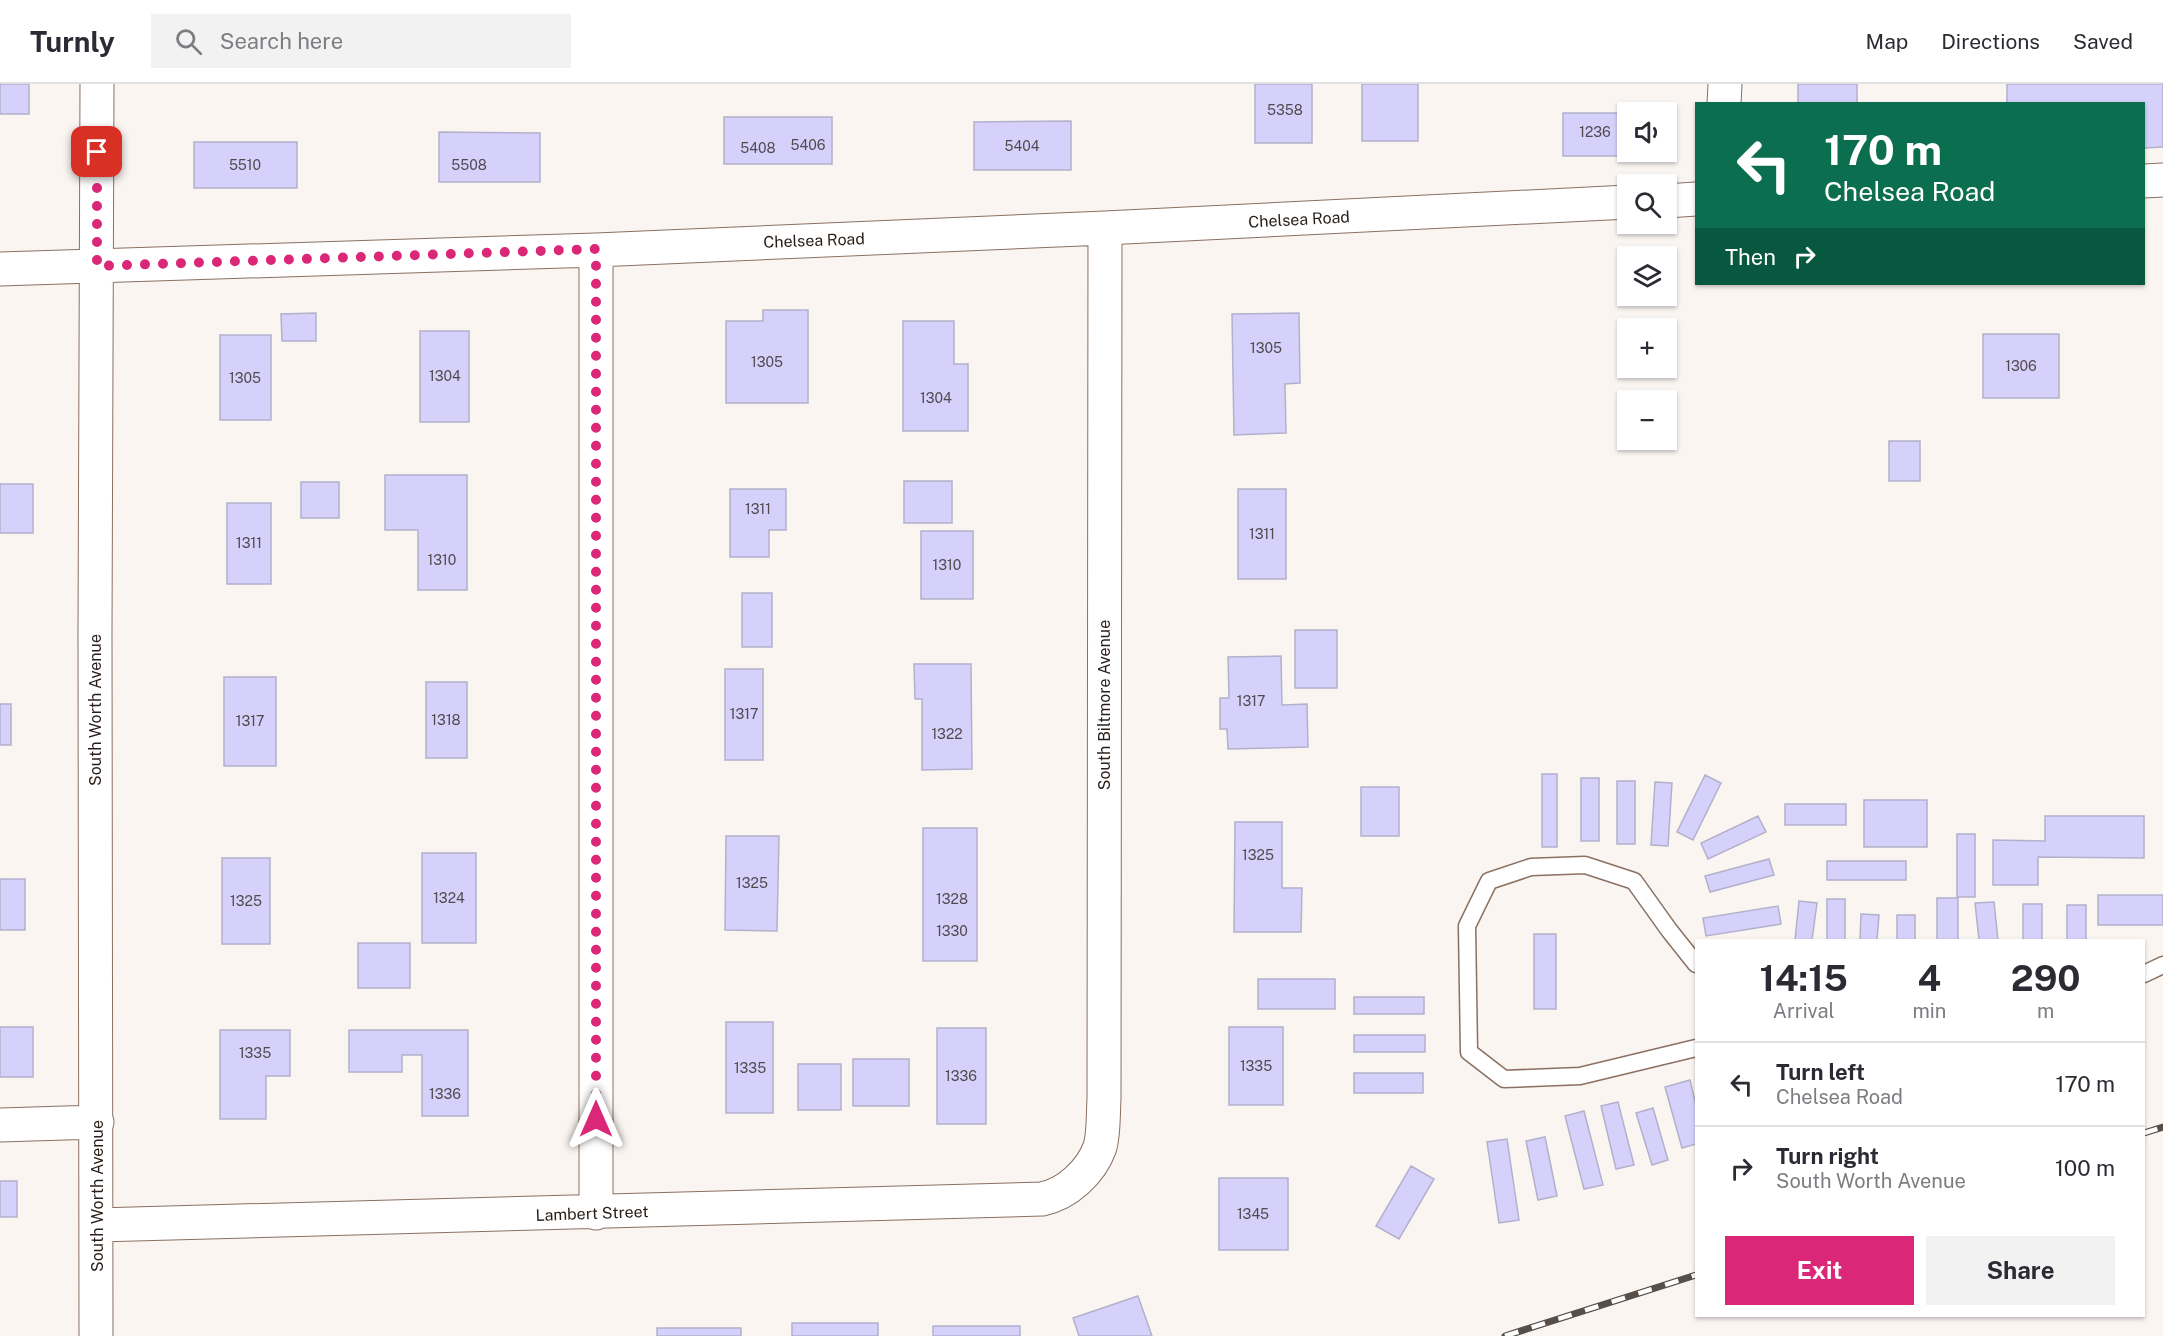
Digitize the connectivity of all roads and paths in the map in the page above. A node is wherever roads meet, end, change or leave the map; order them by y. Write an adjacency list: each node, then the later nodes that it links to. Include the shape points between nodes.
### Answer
1 (97, 84): 11 (street, South Worth Avenue)
2 (1725, 84): 3 (street)
3 (1724, 102)
4 (2163, 180): 5 (street)
5 (2145, 181)
6 (1695, 199): 7 (street)
7 (1677, 200)
8 (1617, 203): 9 (street, Chelsea Road)
9 (1105, 228): 10 (street, Chelsea Road); 19 (street, South Biltmore Avenue, via 1104,1099 1100,1146)
10 (596, 249): 11 (street, Chelsea Road); 20 (street)
11 (97, 266): 12 (street, Chelsea Road); 17 (street, South Worth Avenue)
12 (0, 270)
13 (1695, 963): 16 (lane, via 1634,882 1585,866 1531,867 1489,881 1467,926 1469,1052 1504,1079 1581,1076)
14 (2163, 965): 15 (lane)
15 (2145, 974)
16 (1695, 1048)
17 (97, 1122): 18 (street); 21 (street, South Worth Avenue)
18 (0, 1125)
19 (1080, 1177): 20 (street, Lambert Street, via 1067,1189 1042,1200)
20 (596, 1213): 21 (street, Lambert Street)
21 (97, 1225): 22 (street, South Worth Avenue)
22 (96, 1336)

